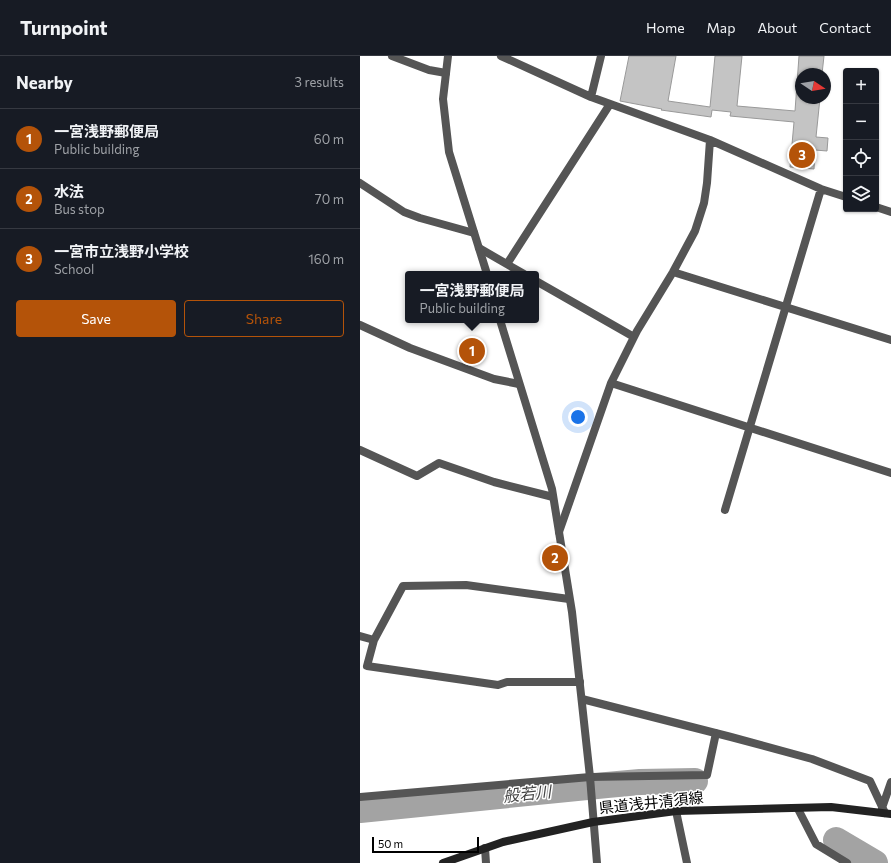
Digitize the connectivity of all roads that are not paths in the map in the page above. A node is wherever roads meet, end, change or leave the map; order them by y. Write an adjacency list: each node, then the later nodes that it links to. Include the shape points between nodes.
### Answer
1 (392, 56): 5 (street, via 428,70)
2 (448, 56): 5 (street)
3 (501, 56): 6 (street)
4 (601, 56): 6 (street)
5 (446, 73): 14 (street, via 443,99 449,152)
6 (591, 97): 7 (street)
7 (610, 104): 8 (street); 16 (street)
8 (710, 140): 10 (street); 19 (street, via 704,203 695,231)
9 (360, 183): 14 (street, via 404,212)
10 (822, 189): 11 (street); 21 (street)
11 (843, 196)
12 (879, 208): 13 (street)
13 (891, 212)
14 (474, 232): 15 (street)
15 (479, 248): 16 (street); 17 (street)
16 (506, 264): 18 (street)
17 (486, 271)
18 (519, 271)
19 (673, 272): 21 (street); 24 (street)
20 (539, 283): 24 (street)
21 (786, 308): 25 (street); 28 (street)
22 (501, 323): 27 (street)
23 (360, 325): 27 (street, via 410,348 494,380)
24 (634, 337): 26 (street)
25 (891, 340)
26 (611, 383): 28 (street); 33 (street)
27 (519, 384): 31 (street)
28 (748, 428): 30 (street); 32 (street)
29 (360, 450): 31 (street, via 417,476 439,463 494,482)
30 (891, 473)
31 (554, 497): 33 (street)
32 (725, 510)
33 (559, 532): 34 (street)
34 (569, 599): 36 (street, via 466,585 402,586); 37 (street)
35 (360, 636): 36 (street)
36 (374, 640): 37 (street, via 367,666 498,685 507,682)
37 (580, 682): 38 (street)
38 (582, 699): 39 (street); 40 (street)
39 (716, 733): 40 (street, via 707,775); 45 (street, via 812,759 870,781)
40 (590, 777): 42 (street); 46 (street)
41 (891, 782): 45 (street)
42 (360, 797)
43 (798, 809): 44 (main road, 県道浅井清須線); 45 (main road, 県道浅井清須線, via 831,808); 52 (street, via 816,844)
44 (676, 811): 46 (main road, 県道浅井清須線); 51 (street)
45 (886, 812)
46 (594, 822): 47 (main road, 県道浅井清須線); 50 (street)
47 (485, 848): 48 (main road, 県道浅井清須線); 49 (street)
48 (443, 863)
49 (486, 863)
50 (597, 863)
51 (686, 863)
52 (847, 863)

